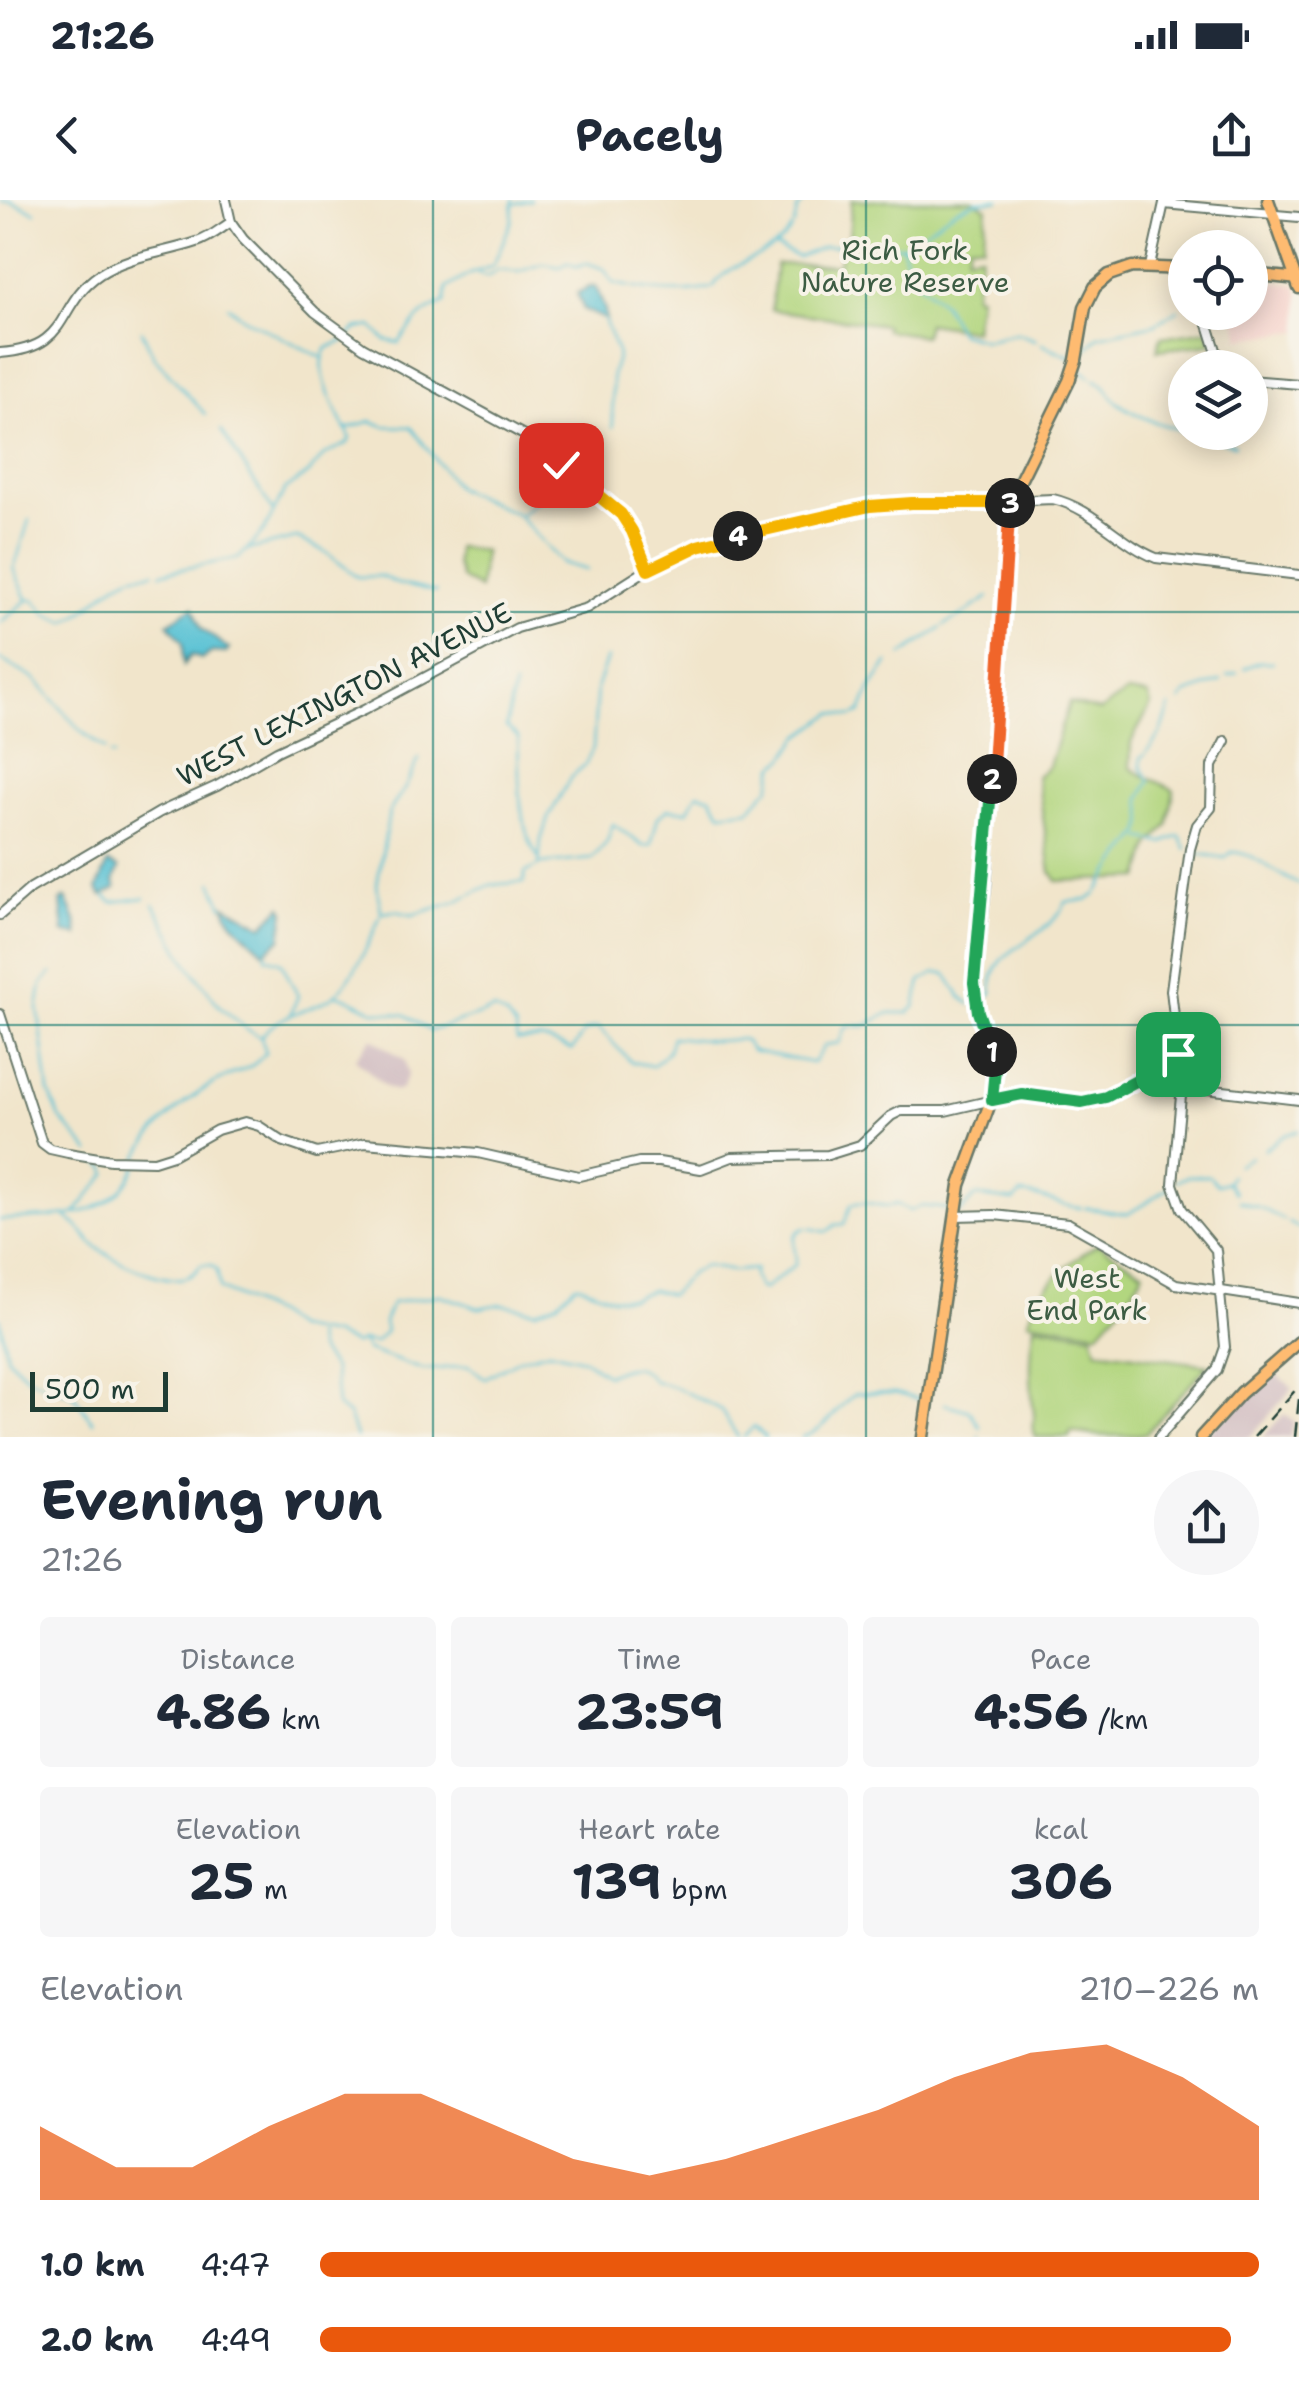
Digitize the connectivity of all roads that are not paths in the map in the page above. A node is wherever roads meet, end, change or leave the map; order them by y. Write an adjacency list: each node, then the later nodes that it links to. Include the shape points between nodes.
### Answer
1 (226, 200): 6 (street)
2 (1270, 200): 4 (main road)
3 (1164, 202): 4 (street); 7 (street)
4 (1274, 215): 5 (street); 10 (main road)
5 (1299, 217)
6 (231, 222): 11 (street, via 201,241 106,271 49,338); 15 (street, via 336,330 518,430 613,506)
7 (1150, 266): 8 (main road); 14 (main road, via 1109,275 1088,298 1069,381)
8 (1168, 268)
9 (1268, 276): 10 (main road)
10 (1297, 278)
11 (0, 353)
12 (1268, 381): 13 (street)
13 (1299, 384)
14 (1010, 501): 15 (street, WEST LEXINGTON AVENUE, via 897,504 828,514 700,545); 16 (street, WEST LEXINGTON AVENUE, via 1065,502 1156,558); 21 (main road, via 974,983 993,1056)
15 (648, 570): 18 (street, WEST LEXINGTON AVENUE, via 587,608 516,628 160,812 31,888)
16 (1299, 575)
17 (1225, 741): 20 (street, via 1212,766 1211,808 1192,839 1173,972 1171,1015)
18 (0, 915)
19 (0, 1014): 21 (street, via 46,1146 111,1160 154,1162 245,1122 318,1153 364,1143 480,1153 579,1176 652,1161 707,1169 732,1156 843,1152 898,1112)
20 (1182, 1085): 21 (street, via 1138,1080 1082,1102 1022,1094); 22 (street); 24 (street, via 1174,1190 1216,1250)
21 (992, 1100): 23 (main road, via 965,1168)
22 (1299, 1100)
23 (955, 1216): 24 (street, via 1068,1224 1176,1284); 27 (main road)
24 (1220, 1292): 25 (street); 28 (street, via 1222,1362)
25 (1299, 1303)
26 (1299, 1342): 29 (main road)
27 (923, 1437)
28 (1159, 1437)
29 (1201, 1437)

